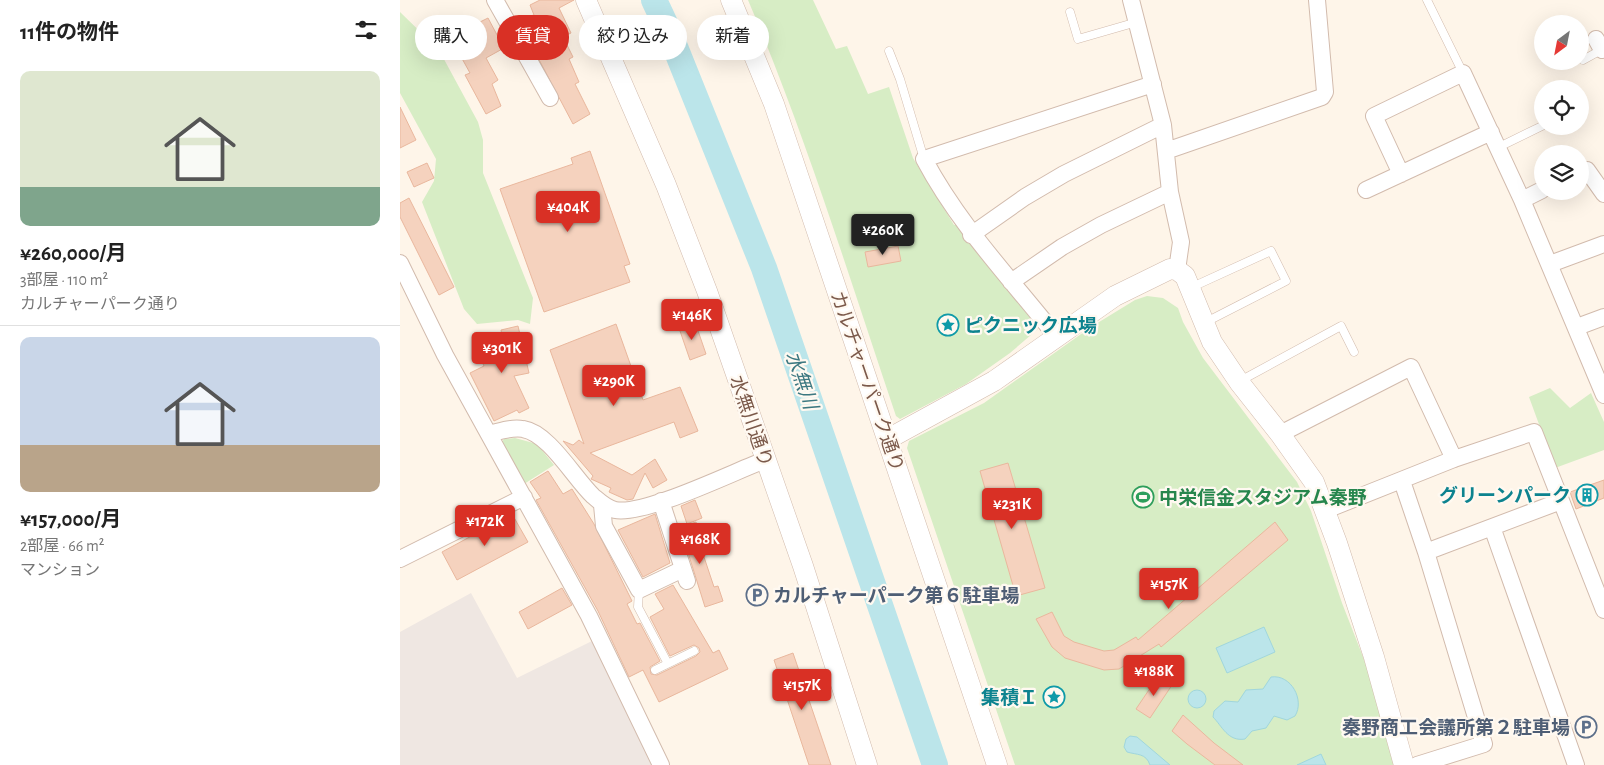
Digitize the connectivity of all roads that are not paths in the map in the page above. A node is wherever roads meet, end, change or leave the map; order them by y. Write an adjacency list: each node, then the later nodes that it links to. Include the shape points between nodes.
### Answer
1 (495, 0): 14 (street)
2 (586, 0): 46 (street, 水無川通り, via 666,185)
3 (731, 0): 44 (street, カルチャーパーク通り, via 774,104)
4 (1131, 0): 8 (street)
5 (1317, 0): 19 (street, via 1325,92 1322,97)
6 (1427, 0): 12 (lane)
7 (1070, 12): 8 (lane, via 1078,39)
8 (1137, 22): 13 (street)
9 (1601, 46): 11 (lane)
10 (889, 51): 20 (lane)
11 (1589, 55)
12 (1463, 73): 17 (street); 22 (street, via 1374,116)
13 (1152, 84): 15 (street); 20 (street)
14 (550, 98)
15 (1162, 125): 19 (street); 28 (street, via 1056,179)
16 (1534, 130): 18 (lane)
17 (1491, 132): 18 (street); 22 (street)
18 (1498, 148): 27 (street)
19 (1166, 151): 24 (street)
20 (924, 159): 28 (street)
21 (1589, 173): 26 (street)
22 (1401, 174): 23 (street)
23 (1366, 190)
24 (1170, 192): 32 (street, via 1181,242); 33 (street, via 1101,225)
25 (1534, 194): 27 (street)
26 (1604, 194)
27 (1522, 200): 31 (street)
28 (971, 235): 33 (street)
29 (1604, 244): 31 (street)
30 (400, 263): 42 (street, via 445,355)
31 (1550, 264): 37 (street)
32 (1177, 270): 34 (street); 38 (street, via 1162,272 1116,296)
33 (1011, 282): 38 (street)
34 (1190, 288): 36 (street); 36 (lane, via 1270,251 1286,281)
35 (1604, 317): 37 (street)
36 (1203, 324): 40 (street)
37 (1577, 327): 41 (street)
38 (1056, 336): 44 (street, via 972,395)
39 (1354, 352): 40 (lane, via 1341,326)
40 (1239, 382): 43 (street)
41 (1604, 395)
42 (490, 434): 48 (street); 51 (street, via 509,429 532,432 547,443)
43 (1280, 434): 45 (street, via 1411,367); 52 (street, via 1314,482)
44 (888, 439): 63 (street, カルチャーパーク通り)
45 (1454, 459): 47 (street); 49 (street, via 1534,432)
46 (765, 460): 50 (street); 62 (street, 水無川通り)
47 (1402, 481): 52 (street); 54 (street)
48 (524, 497): 55 (street); 61 (street, via 589,616)
49 (1561, 501): 53 (street); 57 (street)
50 (661, 502): 51 (street, via 626,511); 56 (street, via 685,575)
51 (602, 504): 56 (street, via 604,526)
52 (1326, 510): 64 (street, via 1374,657)
53 (1492, 527): 54 (street); 66 (street)
54 (1426, 552): 65 (street, via 1484,744)
55 (400, 559)
56 (639, 590): 59 (lane, via 638,607)
57 (1604, 610)
58 (694, 651): 59 (lane)
59 (667, 662): 60 (lane)
60 (655, 670)
61 (661, 765)
62 (867, 765)
63 (997, 765)
64 (1404, 765)
65 (1418, 765)
66 (1576, 765)

